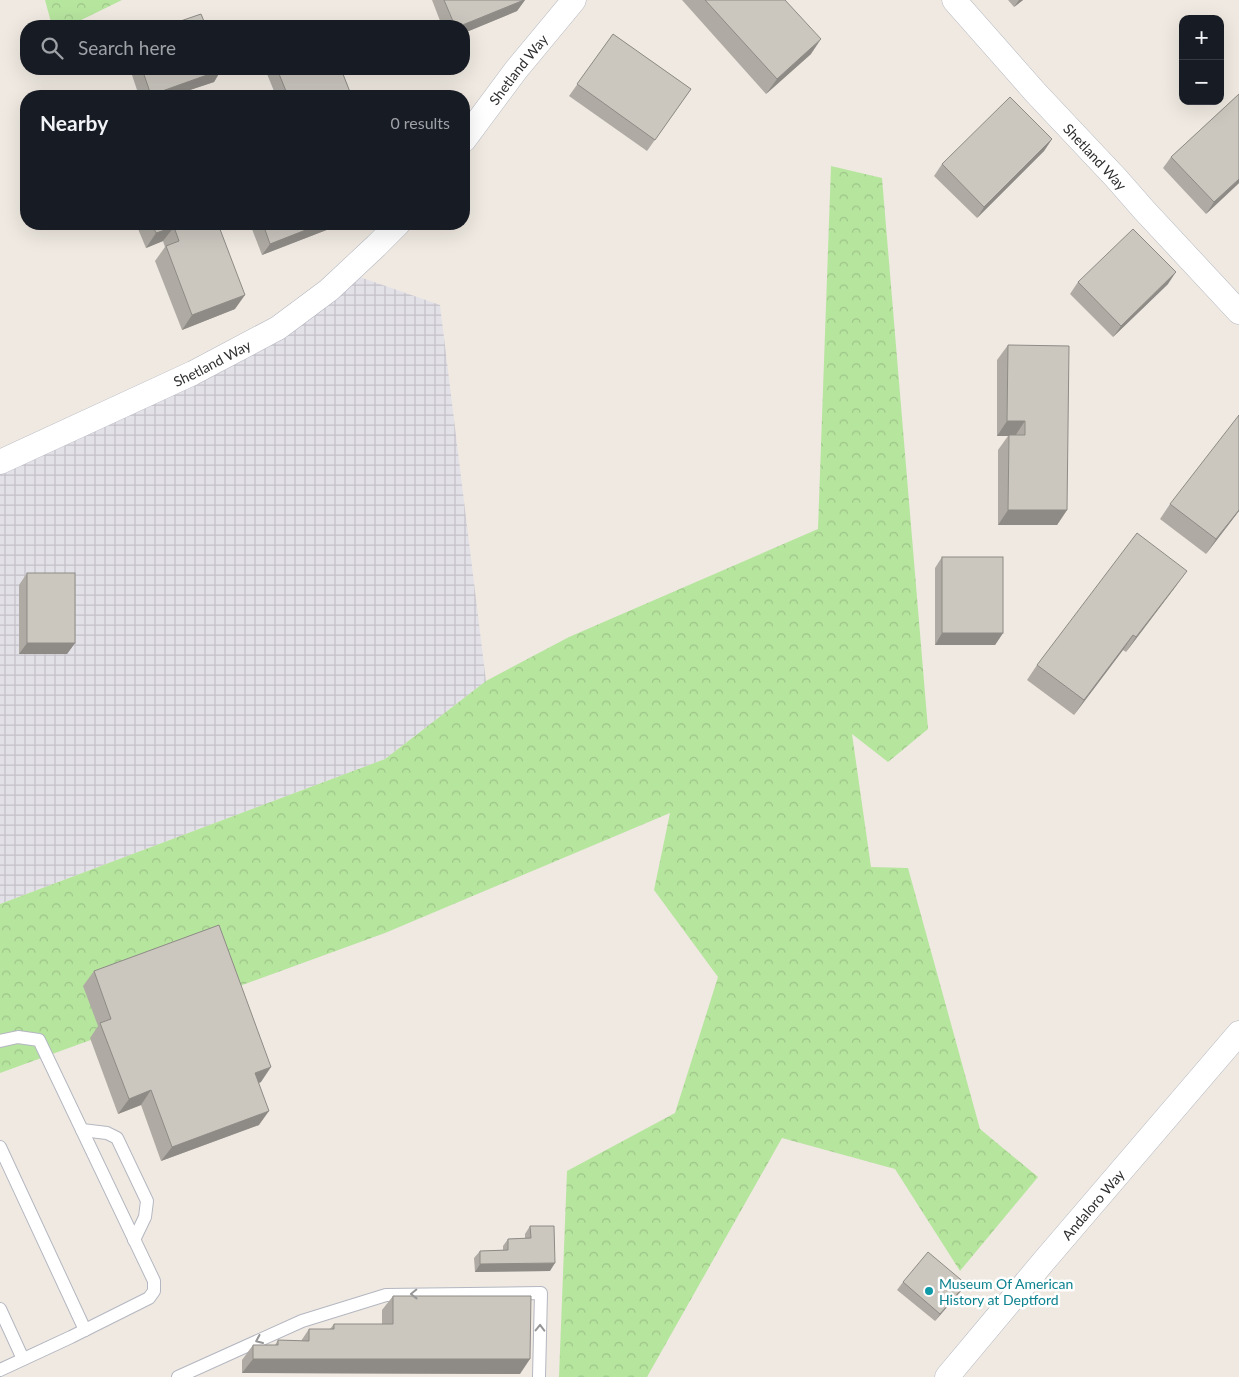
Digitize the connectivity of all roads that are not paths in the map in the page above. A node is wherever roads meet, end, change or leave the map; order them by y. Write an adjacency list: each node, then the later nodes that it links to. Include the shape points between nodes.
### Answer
1 (574, 0): 3 (street, Shetland Way)
2 (954, 0): 5 (street, Shetland Way)
3 (470, 132)
4 (392, 230): 6 (street, Shetland Way, via 329,290 278,328 193,373)
5 (1239, 312)
6 (2, 457)
7 (1239, 1033): 18 (street, Andaloro Way)
8 (0, 1041): 9 (lane, via 18,1037 39,1040)
9 (82, 1130): 11 (lane); 11 (lane, via 118,1138 147,1202 145,1217)
10 (0, 1147): 13 (lane)
11 (134, 1240): 13 (lane, via 154,1281 154,1292 149,1298)
12 (0, 1309): 14 (lane)
13 (84, 1330): 14 (lane)
14 (23, 1359): 15 (lane)
15 (0, 1370)
16 (178, 1377): 17 (lane, one-way to 16, via 541,1293 386,1295 302,1321)
17 (539, 1377)
18 (947, 1377)

